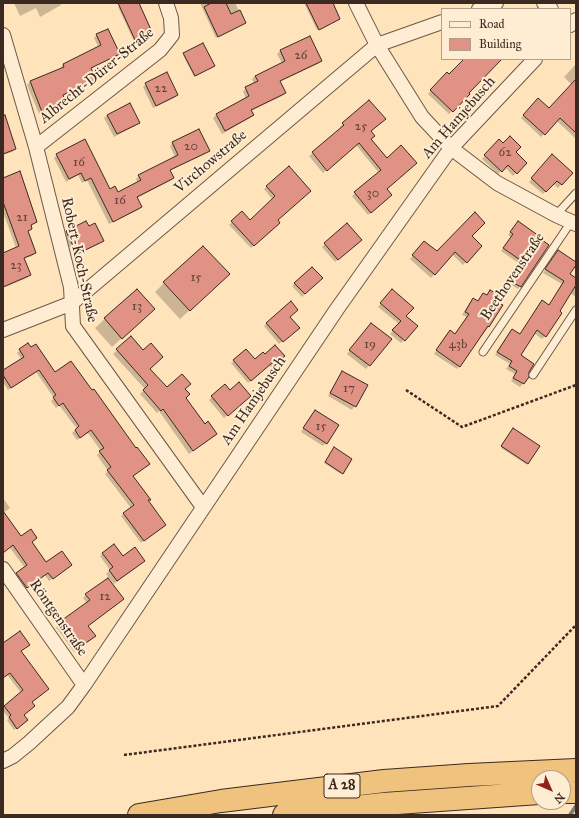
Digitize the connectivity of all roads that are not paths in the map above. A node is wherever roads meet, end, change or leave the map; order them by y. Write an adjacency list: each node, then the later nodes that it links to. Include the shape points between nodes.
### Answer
1 (166, 3): 9 (street, Albrecht-Dürer-Straße, via 171,18 172,35 160,50)
2 (356, 3): 7 (street, Beethovenstraße)
3 (496, 3): 4 (street)
4 (482, 8)
5 (441, 22): 7 (street, Virchowstraße)
6 (3, 35): 9 (street, Robert-Koch-Straße)
7 (377, 45): 10 (street, Beethovenstraße, via 422,117); 14 (street, Virchowstraße)
8 (534, 60): 10 (street, Am Hamjebusch)
9 (36, 147): 14 (street, Robert-Koch-Straße, via 71,287)
10 (451, 148): 12 (street, Beethovenstraße, via 497,183); 19 (street, Am Hamjebusch, via 337,309)
11 (576, 192): 12 (lane)
12 (556, 215): 13 (street, Beethovenstraße)
13 (573, 223): 17 (lane, Beethovenstraße)
14 (72, 302): 16 (street, Virchowstraße); 19 (street, Robert-Koch-Straße, via 73,326)
15 (576, 310): 18 (lane)
16 (3, 330)
17 (483, 352)
18 (533, 375)
19 (203, 507): 21 (street, Am Hamjebusch)
20 (3, 569): 21 (street, Röntgenstraße)
21 (84, 685): 22 (street, Am Hamjebusch, via 52,723 13,756)
22 (3, 761)
23 (576, 770): 25 (highway, A 28, via 384,781 221,801)
24 (531, 794): 26 (highway, A 28, via 383,804)
25 (139, 815)
26 (284, 815)

